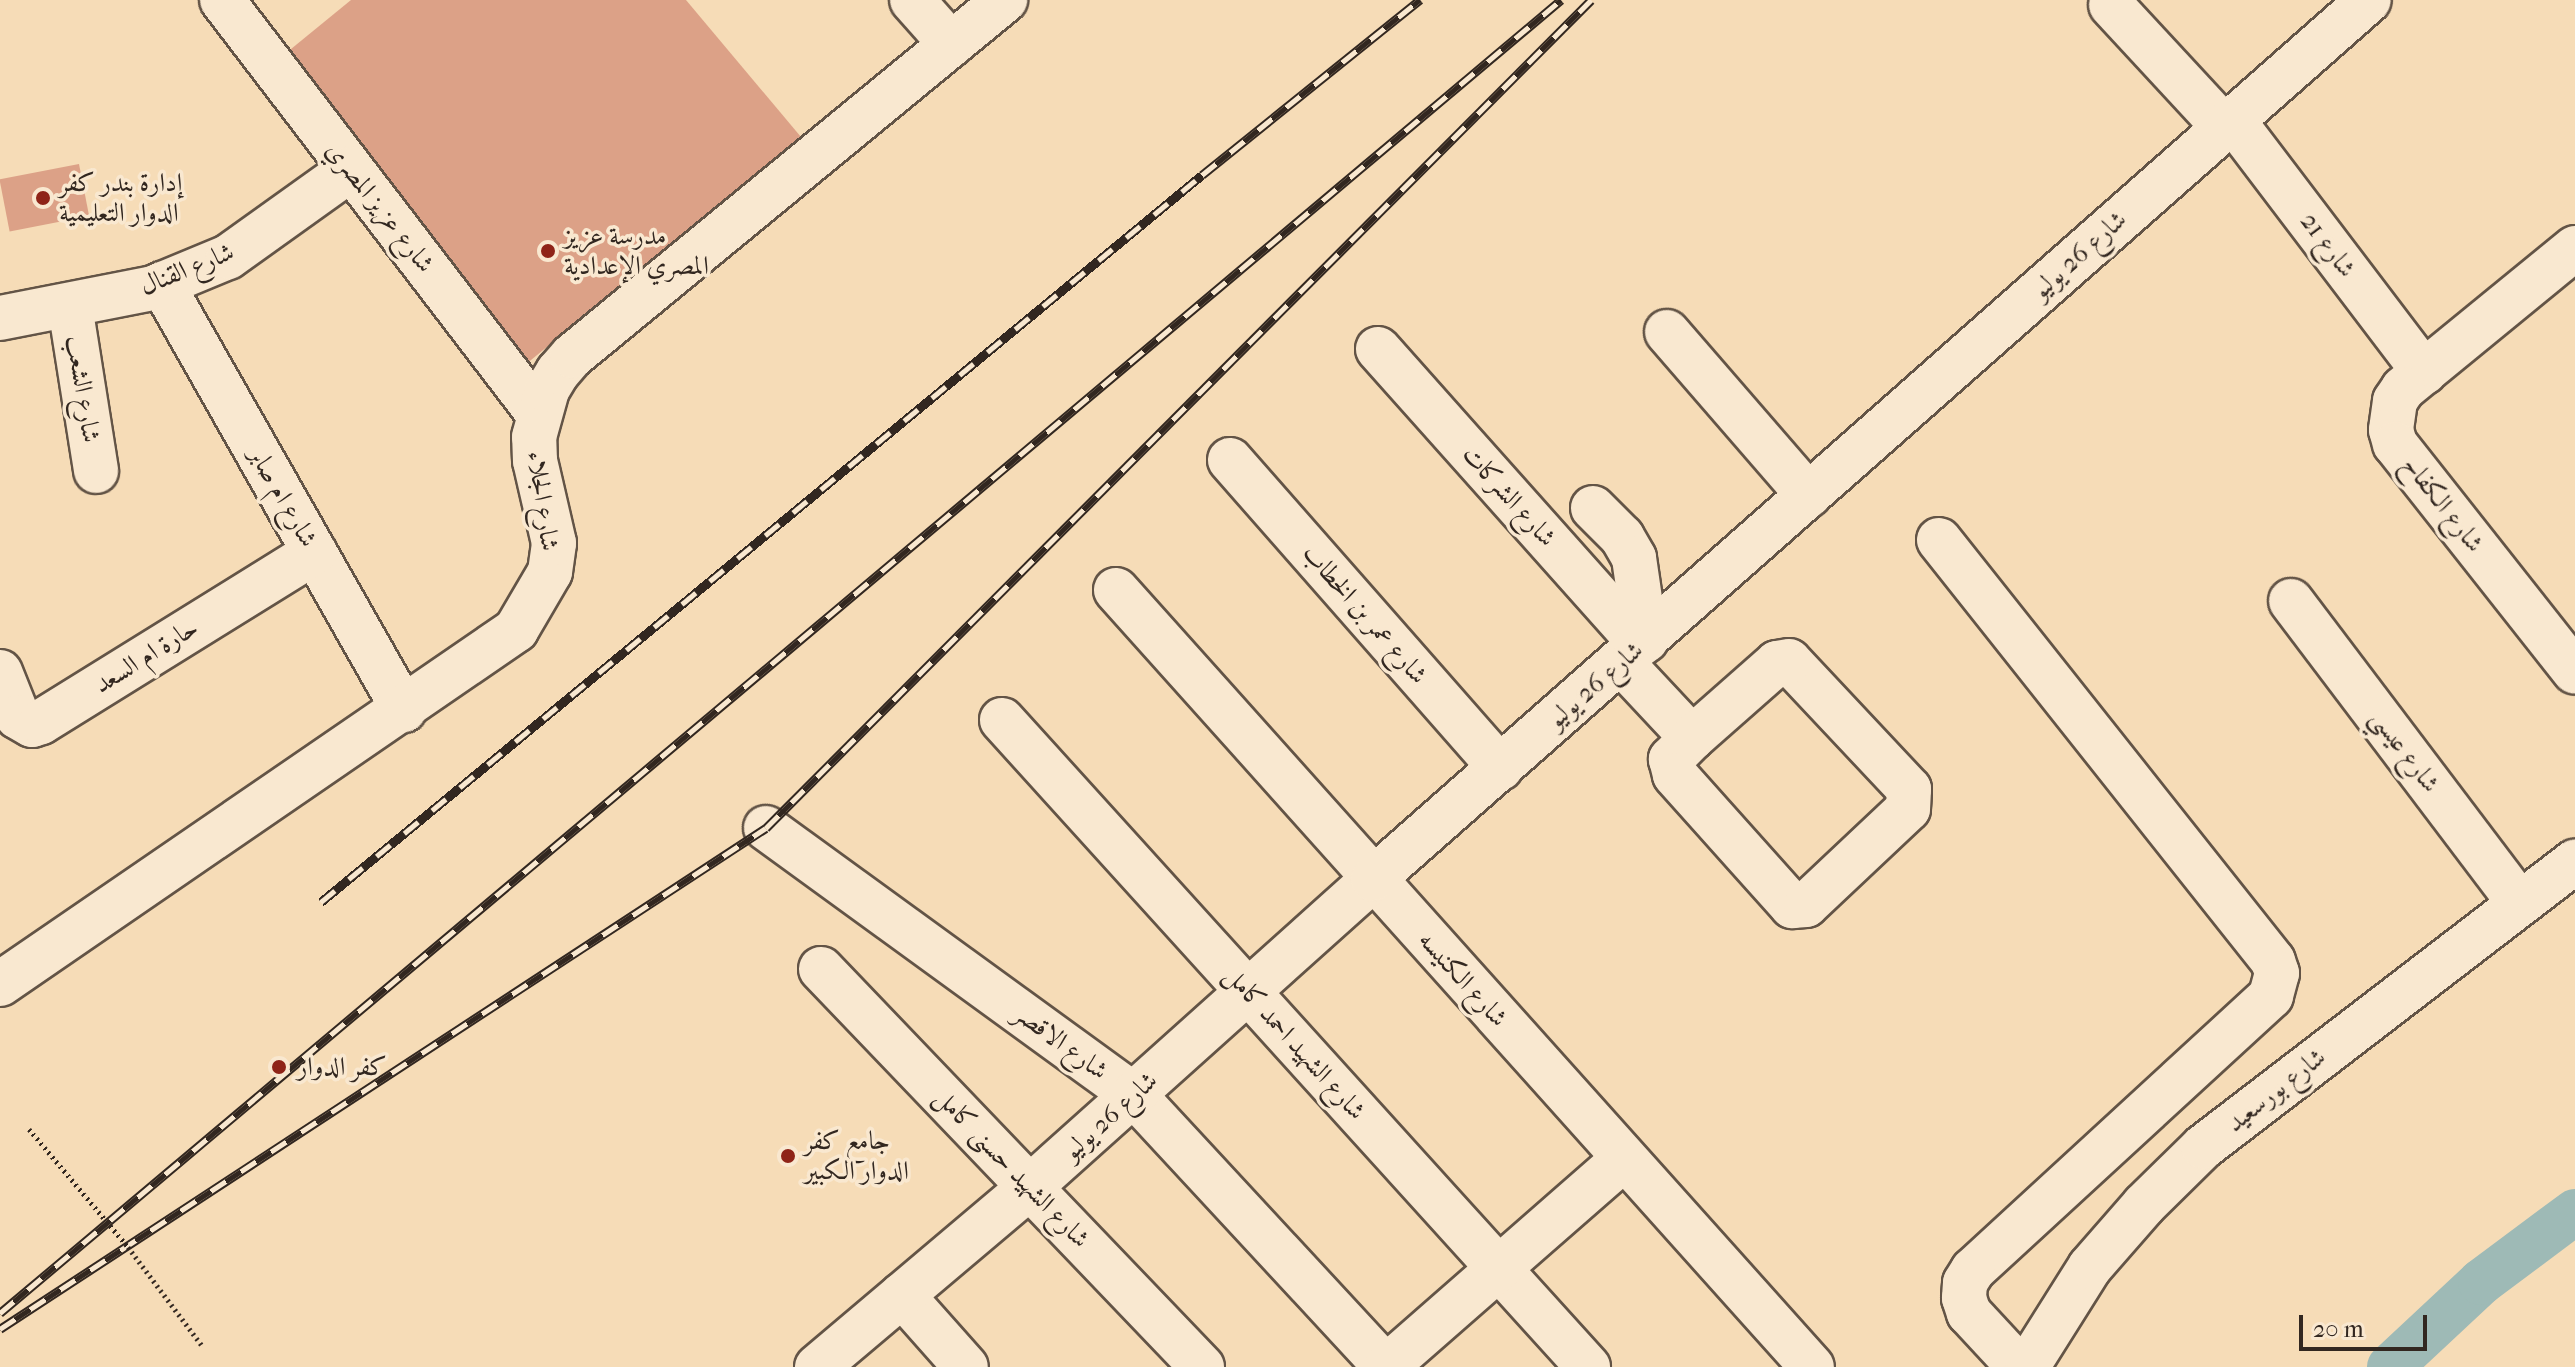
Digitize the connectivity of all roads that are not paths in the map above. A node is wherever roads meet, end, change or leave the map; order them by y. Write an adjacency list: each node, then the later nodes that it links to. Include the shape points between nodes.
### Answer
1 (222, 0): 8 (street, شارع عزيز المصري)
2 (912, 0): 6 (street)
3 (1005, 0): 6 (street, شارع الجلاء)
4 (2369, 0): 7 (street, شارع 26 يوليو)
5 (2111, 5): 7 (street, شارع 21)
6 (951, 44): 16 (street, شارع الجلاء, via 572,356 547,390)
7 (2227, 122): 15 (street, شارع 21); 19 (street, شارع 26 يوليو)
8 (351, 169): 10 (street, شارع القنال, via 228,257); 16 (street, شارع عزيز المصري)
9 (2575, 248): 15 (street, شارع الكفاح)
10 (162, 284): 11 (street, شارع القنال); 22 (street, شارع ام صابر)
11 (70, 306): 12 (street, شارع القنال); 18 (street, شارع الشعب)
12 (0, 318)
13 (1667, 332): 19 (street)
14 (1378, 349): 25 (street, شارع الشركات)
15 (2424, 372): 27 (street, شارع الكفاح, via 2395,401 2395,444)
16 (538, 413): 28 (street, شارع الجلاء, via 535,461 554,543 550,572 516,630)
17 (1230, 460): 31 (street, شارع عمر بن الخطاب)
18 (96, 471)
19 (1808, 495): 25 (street, شارع 26 يوليو)
20 (1593, 508): 25 (street, via 1622,537 1634,558)
21 (1939, 540): 50 (street, via 2273,961 2277,973 2271,996 1973,1270 1965,1283 1969,1313)
22 (315, 552): 26 (street, حارة ام السعد, via 41,722 32,725 18,717); 28 (street, شارع ام صابر)
23 (1116, 590): 34 (street, شارع الكنيسه)
24 (2291, 601): 35 (street, شارع عيسي)
25 (1636, 649): 30 (street, شارع الشركات); 31 (street, شارع 26 يوليو)
26 (0, 672)
27 (2575, 672)
28 (404, 710): 37 (street, شارع الجلاء)
29 (1002, 720): 38 (street, شارع الشهيد احمد كامل)
30 (1692, 738): 30 (street, via 1675,753 1670,768 1792,906 1806,905 1908,809 1909,789 1789,661 1777,663)
31 (1501, 768): 34 (street, شارع 26 يوليو)
32 (766, 828): 39 (street, شارع الاقصر)
33 (2575, 862): 35 (street, شارع بورسعيد)
34 (1373, 879): 38 (street, شارع 26 يوليو); 40 (street, شارع الكنيسه)
35 (2519, 902): 51 (street, شارع بورسعيد, via 2203,1147 2090,1267)
36 (821, 969): 41 (street, شارع الشهيد حسنى كامل)
37 (0, 984)
38 (1249, 992): 39 (street, شارع 26 يوليو); 42 (street, شارع الشهيد احمد كامل)
39 (1134, 1095): 41 (street, شارع 26 يوليو); 47 (street, شارع الاقصر)
40 (1624, 1159): 42 (street); 49 (street, شارع الكنيسه)
41 (1030, 1187): 43 (street, شارع 26 يوليو); 46 (street, شارع الشهيد حسنى كامل)
42 (1498, 1269): 47 (street); 48 (street, شارع الشهيد احمد كامل)
43 (902, 1295): 44 (street, شارع 26 يوليو); 45 (street)
44 (817, 1367)
45 (966, 1367)
46 (1202, 1367)
47 (1386, 1367)
48 (1588, 1367)
49 (1812, 1367)
50 (2019, 1367)
51 (2027, 1367)

